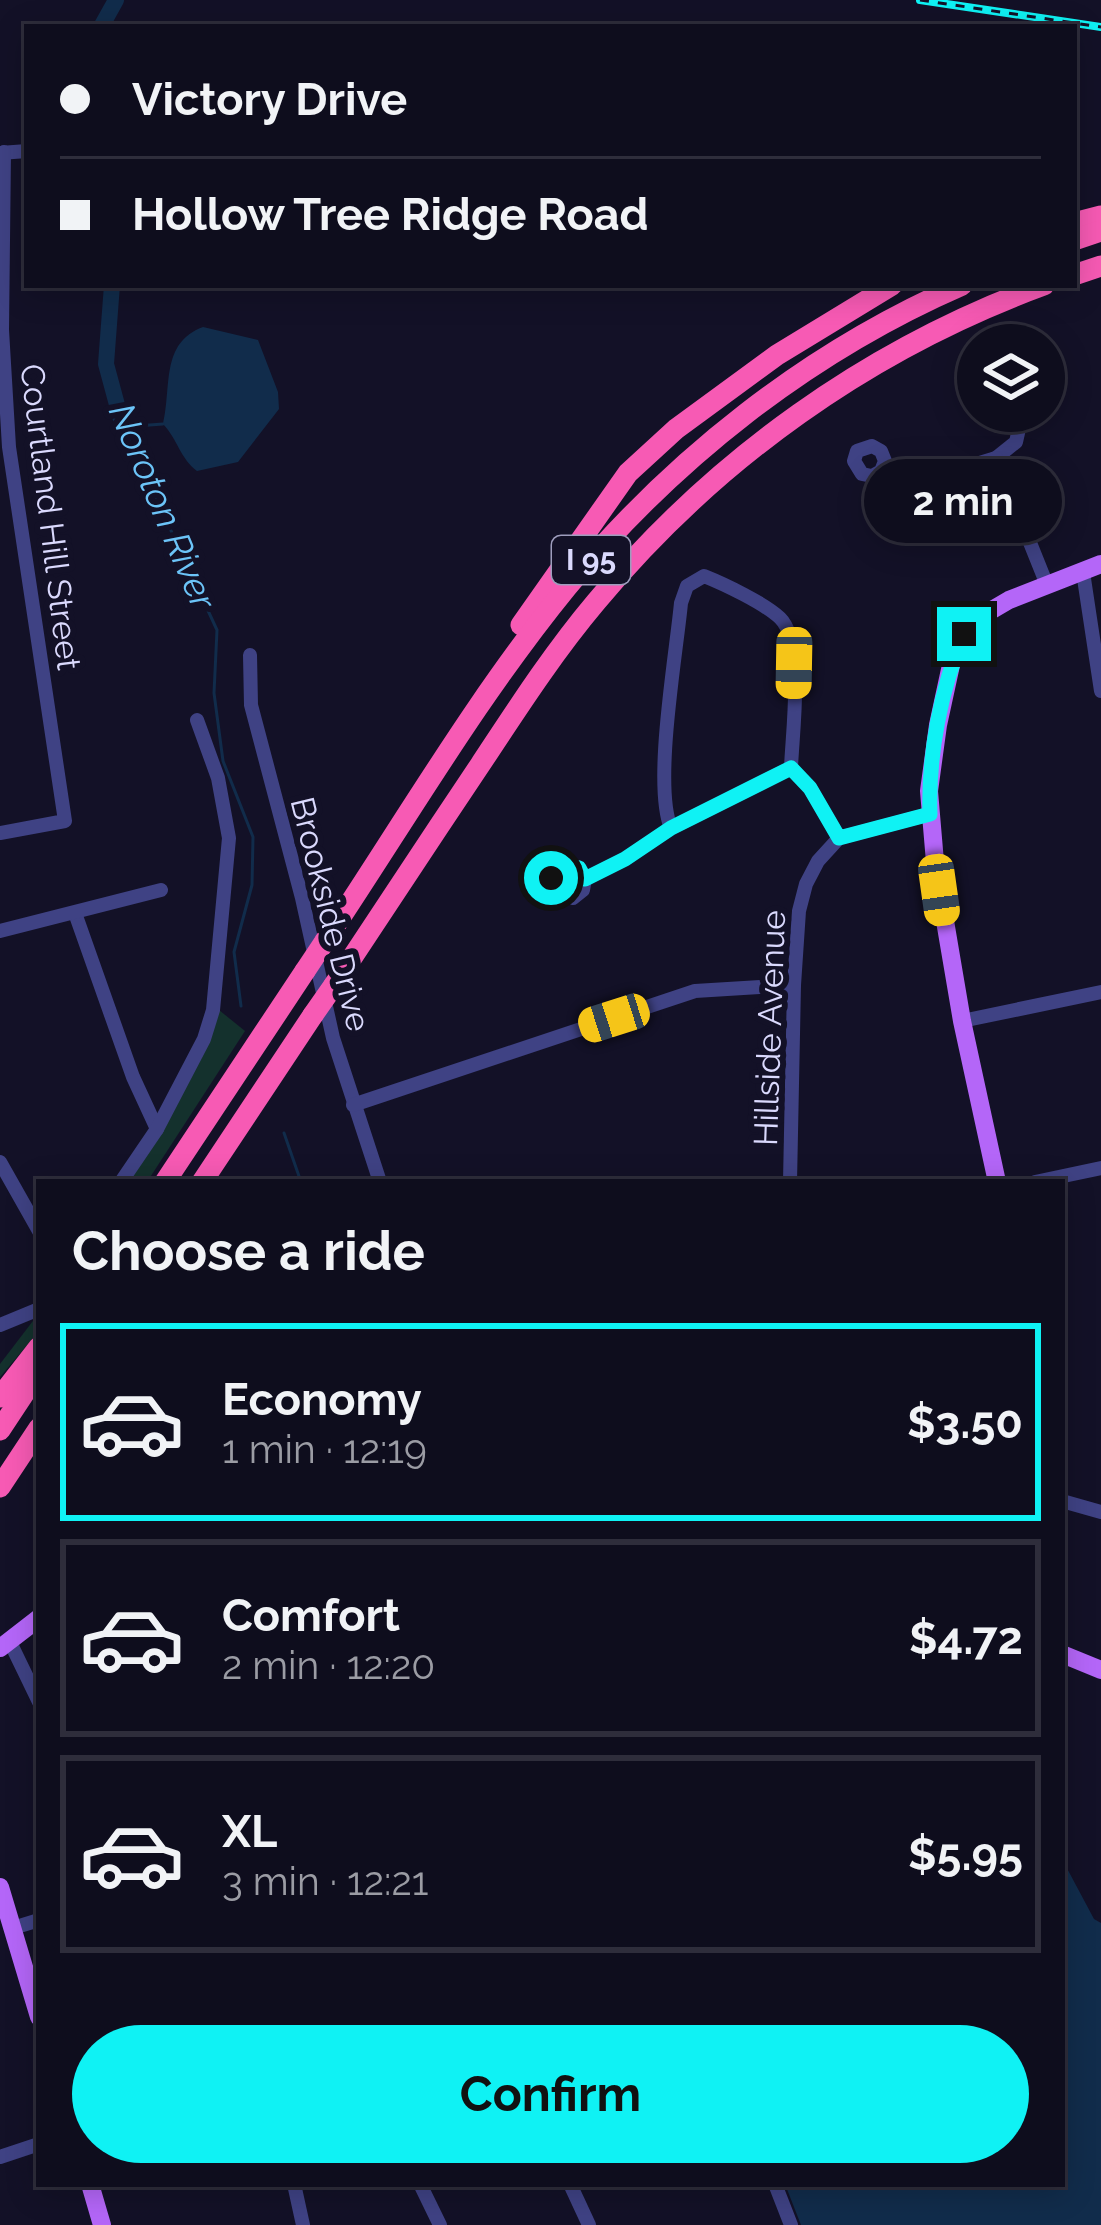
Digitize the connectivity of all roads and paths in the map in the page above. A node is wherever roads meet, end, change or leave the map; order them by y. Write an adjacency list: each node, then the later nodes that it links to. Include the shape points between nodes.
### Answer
1 (2, 152): 5 (street, Courtland Hill Street)
2 (887, 288): 13 (highway, via 777,355 628,472 491,668)
3 (956, 288): 13 (highway, I 95, via 826,358 686,462 588,562)
4 (1037, 288): 33 (highway, I 95, bridge, via 853,377 688,502 616,577 552,658)
5 (1, 330): 18 (street, Courtland Hill Street, via 9,447 65,820)
6 (1019, 432): 7 (street)
7 (995, 458): 8 (street, via 914,483); 10 (street)
8 (881, 470)
9 (1092, 568): 10 (main road); 12 (street)
10 (1047, 585): 16 (main road, via 980,617 964,634 938,725)
11 (250, 655): 27 (street, Brookside Drive, via 251,705)
12 (1101, 691)
13 (475, 716): 32 (highway, I 95, bridge)
14 (197, 720): 28 (street, via 229,838 214,1010)
15 (791, 768): 17 (street); 17 (street, via 791,641 781,619 704,576 687,586 681,604 664,777); 19 (street)
16 (930, 814): 19 (street); 26 (main road)
17 (671, 828): 20 (street)
18 (0, 833)
19 (839, 838): 24 (street, Hillside Avenue, via 802,895)
20 (585, 879)
21 (161, 890): 22 (street)
22 (75, 913): 23 (street); 28 (street)
23 (0, 931)
24 (794, 985): 27 (street, via 695,991); 35 (street, Hillside Avenue)
25 (1101, 992): 26 (street)
26 (962, 1021): 36 (main road)
27 (353, 1105): 34 (street, Brookside Drive)
28 (157, 1129): 31 (street)
29 (1, 1166): 38 (street)
30 (1101, 1168): 37 (street)
31 (123, 1179)
32 (167, 1179)
33 (204, 1179)
34 (379, 1179)
35 (790, 1179)
36 (997, 1179)
37 (1049, 1179)
38 (36, 1226)
39 (36, 1310): 40 (street)
40 (0, 1325)
41 (36, 1351): 43 (highway)
42 (36, 1376): 44 (highway)
43 (0, 1397)
44 (0, 1430)
45 (36, 1432): 46 (highway)
46 (0, 1486)
47 (1065, 1503): 48 (street)
48 (1101, 1512)
49 (36, 1620): 50 (main road)
50 (4, 1644): 53 (street)
51 (1065, 1655): 52 (main road)
52 (1101, 1670)
53 (36, 1697)
54 (0, 1887): 56 (main road)
55 (36, 1922): 56 (street)
56 (13, 1928): 57 (main road)
57 (36, 2007)
58 (36, 2145): 59 (street)
59 (0, 2157)
60 (91, 2187): 65 (main road)
61 (295, 2187): 66 (street)
62 (422, 2187): 67 (street)
63 (571, 2187): 68 (street)
64 (776, 2187): 69 (street)
65 (102, 2225)
66 (303, 2225)
67 (440, 2225)
68 (589, 2225)
69 (791, 2225)

